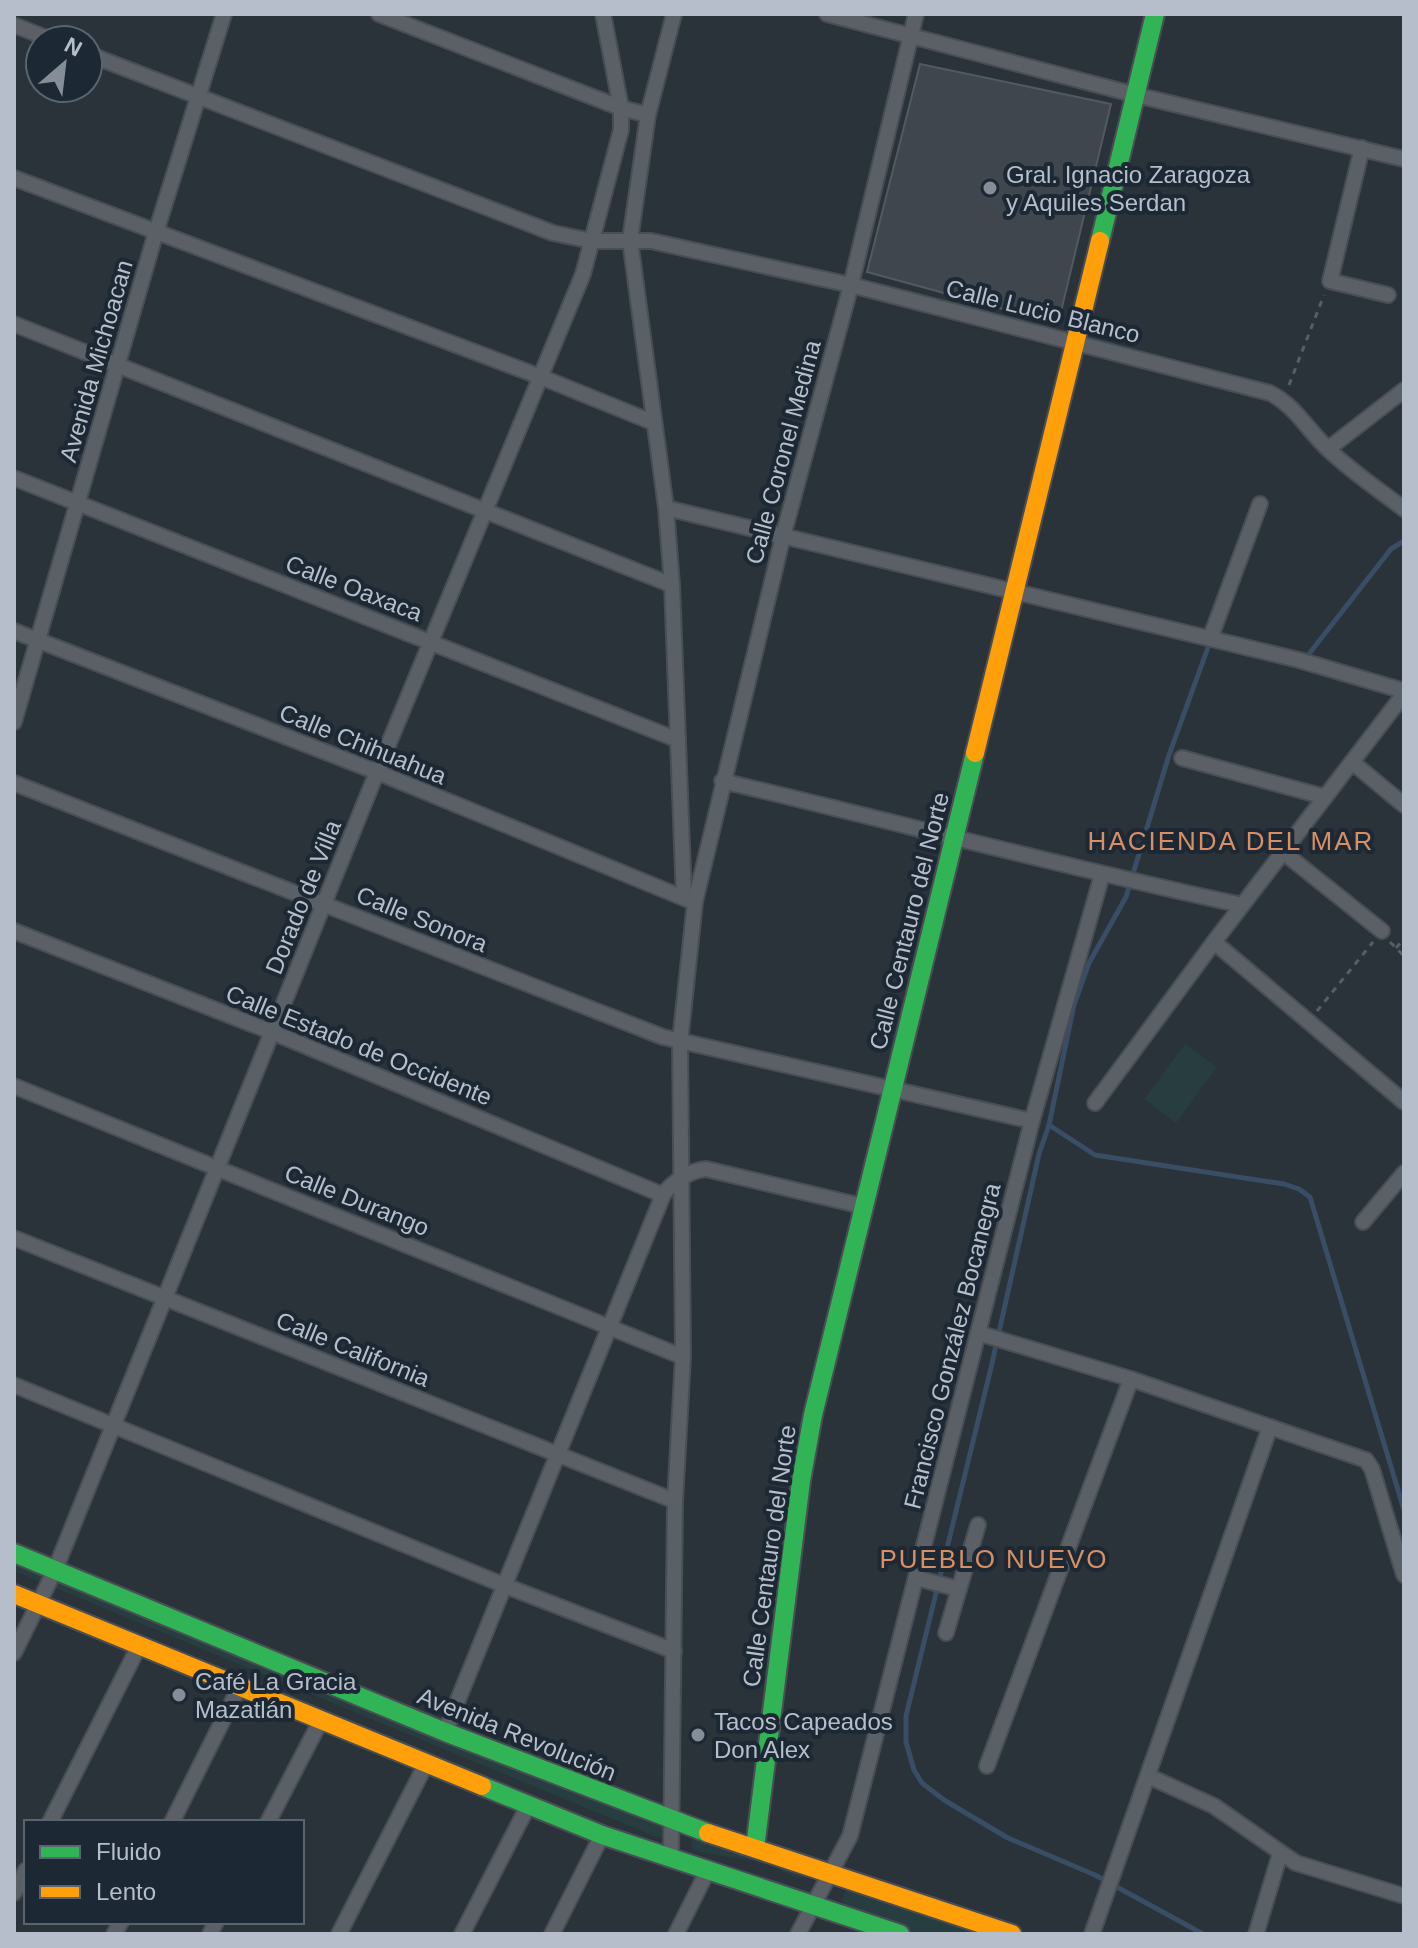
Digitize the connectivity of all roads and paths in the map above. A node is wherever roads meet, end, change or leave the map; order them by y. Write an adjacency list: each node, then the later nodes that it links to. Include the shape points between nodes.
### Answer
1 (224, 14): 11 (street, Avenida Michoacan)
2 (379, 14): 12 (street)
3 (603, 14): 12 (street, Dorado de Villa)
4 (674, 14): 13 (street)
5 (827, 14): 8 (street)
6 (916, 14): 8 (street, Calle Coronel Medina)
7 (1155, 14): 10 (street, Calle Centauro del Norte)
8 (911, 35): 10 (street); 21 (street, Calle Coronel Medina)
9 (104, 60): 11 (street, Calle Lucio Blanco)
10 (1136, 95): 14 (street); 24 (street, Calle Centauro del Norte)
11 (200, 96): 17 (street, Avenida Michoacan); 19 (street, Calle Lucio Blanco, via 553,233)
12 (621, 108): 13 (street); 19 (street, Dorado de Villa, via 621,130)
13 (648, 115): 18 (street)
14 (1362, 148): 15 (street); 20 (street)
15 (1404, 157)
16 (14, 178): 17 (street)
17 (156, 232): 25 (street, Avenida Michoacan); 26 (street)
18 (630, 240): 19 (street, Calle Lucio Blanco); 21 (street, Calle Lucio Blanco); 29 (street)
19 (592, 241): 26 (street, Dorado de Villa)
20 (1330, 281): 22 (street); 28 (path)
21 (851, 285): 24 (street, Calle Lucio Blanco); 37 (street, Calle Coronel Medina)
22 (1388, 295)
23 (14, 324): 25 (street)
24 (1076, 342): 28 (street, Calle Lucio Blanco); 39 (street, Calle Centauro del Norte)
25 (118, 366): 32 (street, Avenida Michoacan); 36 (street)
26 (541, 377): 29 (street); 36 (street, Dorado de Villa)
27 (1404, 390): 30 (street)
28 (1283, 400): 30 (street, Calle Lucio Blanco)
29 (652, 422): 34 (street)
30 (1328, 449): 35 (street, Calle Lucio Blanco)
31 (14, 478): 32 (street, Calle Oaxaca)
32 (77, 503): 42 (street, Avenida Michoacan); 43 (street, Calle Oaxaca)
33 (1260, 504): 41 (street)
34 (666, 508): 37 (street); 38 (street)
35 (1404, 509)
36 (485, 511): 38 (street); 43 (street, Dorado de Villa)
37 (783, 536): 39 (street); 50 (street, Calle Coronel Medina)
38 (672, 585): 46 (street)
39 (1015, 592): 41 (street); 54 (street, Calle Centauro del Norte)
40 (14, 631): 42 (street, Calle Chihuahua)
41 (1210, 639): 44 (street)
42 (38, 640): 45 (street, Avenida Michoacan); 49 (street, Calle Chihuahua)
43 (431, 642): 46 (street, Calle Oaxaca); 49 (street, Dorado de Villa)
44 (1404, 692): 48 (street)
45 (14, 722)
46 (678, 740): 57 (street)
47 (1182, 758): 52 (street)
48 (1352, 762): 52 (street); 53 (street)
49 (377, 772): 57 (street, Calle Chihuahua); 58 (street, Dorado de Villa)
50 (722, 781): 54 (street); 57 (street, Calle Coronel Medina)
51 (14, 783): 58 (street, Calle Sonora)
52 (1325, 797): 55 (street)
53 (1404, 805)
54 (954, 836): 56 (street); 69 (street, Calle Centauro del Norte)
55 (1283, 852): 59 (street); 61 (street)
56 (1106, 876): 59 (street); 72 (street, Francisco González Bocanegra)
57 (689, 900): 67 (street)
58 (324, 904): 66 (street, Dorado de Villa); 67 (street, Calle Sonora)
59 (1242, 905): 63 (street)
60 (14, 931): 66 (street, Calle Estado de Occidente)
61 (1382, 931): 65 (path)
62 (1404, 939): 64 (path)
63 (1214, 942): 65 (street); 71 (street)
64 (1395, 949)
65 (1308, 1021): 70 (street)
66 (272, 1032): 73 (street, Dorado de Villa); 76 (street, Calle Estado de Occidente)
67 (680, 1042): 69 (street, Calle Sonora); 75 (street)
68 (14, 1086): 73 (street, Calle Durango)
69 (893, 1090): 72 (street, Calle Sonora); 77 (street, Calle Centauro del Norte)
70 (1404, 1102)
71 (1095, 1103)
72 (1032, 1121): 82 (street, Francisco González Bocanegra)
73 (218, 1167): 80 (street, Dorado de Villa); 81 (street, Calle Durango)
74 (1404, 1173): 78 (street)
75 (681, 1179): 76 (street); 77 (street, via 706,1169); 83 (street)
76 (663, 1195): 81 (street)
77 (862, 1206): 115 (street, Calle Centauro del Norte, via 801,1481)
78 (1363, 1222)
79 (14, 1238): 80 (street, Calle California)
80 (166, 1298): 86 (street, Dorado de Villa); 88 (street, Calle California)
81 (609, 1327): 83 (street, Calle Durango); 88 (street)
82 (985, 1335): 84 (street); 94 (street, Francisco González Bocanegra)
83 (683, 1357): 89 (street)
84 (1131, 1379): 87 (street); 107 (street)
85 (14, 1385): 86 (street)
86 (113, 1427): 92 (street, Dorado de Villa); 95 (street)
87 (1270, 1427): 93 (street, via 1366,1460); 108 (street)
88 (557, 1454): 89 (street, Calle California); 95 (street)
89 (675, 1501): 101 (street)
90 (978, 1525): 96 (street)
91 (14, 1553): 92 (street, Avenida Revolución)
92 (55, 1570): 98 (street, Dorado de Villa); 105 (street, Avenida Revolución)
93 (1404, 1575)
94 (916, 1578): 96 (street); 119 (street, Francisco González Bocanegra, via 850,1836)
95 (506, 1586): 101 (street); 105 (street)
96 (959, 1589): 99 (street)
97 (14, 1594): 98 (street)
98 (39, 1604): 100 (street); 102 (street, Dorado de Villa)
99 (946, 1633)
100 (139, 1646): 103 (street); 110 (street)
101 (674, 1651): 113 (street)
102 (14, 1653)
103 (239, 1688): 104 (street); 111 (street)
104 (320, 1722): 106 (street); 112 (street)
105 (445, 1732): 113 (street, Avenida Revolución)
106 (426, 1764): 109 (street); 124 (street)
107 (987, 1766)
108 (1148, 1776): 116 (street, via 1214,1806); 131 (street)
109 (528, 1806): 114 (street); 125 (street)
110 (51, 1820)
111 (173, 1820)
112 (269, 1820)
113 (673, 1822): 115 (street, Avenida Revolución); 117 (street)
114 (602, 1835): 117 (street); 126 (street)
115 (755, 1848): 119 (street, Avenida Revolución)
116 (1280, 1854): 122 (street); 132 (street)
117 (671, 1859): 118 (street)
118 (707, 1872): 123 (street); 127 (street)
119 (832, 1873): 123 (street, Francisco González Bocanegra); 130 (street, Avenida Revolución)
120 (24, 1874): 121 (street)
121 (14, 1893)
122 (1404, 1896)
123 (813, 1905): 128 (street, Francisco González Bocanegra); 129 (street)
124 (339, 1934)
125 (462, 1934)
126 (552, 1934)
127 (676, 1934)
128 (798, 1934)
129 (900, 1934)
130 (1012, 1934)
131 (1092, 1934)
132 (1256, 1934)

